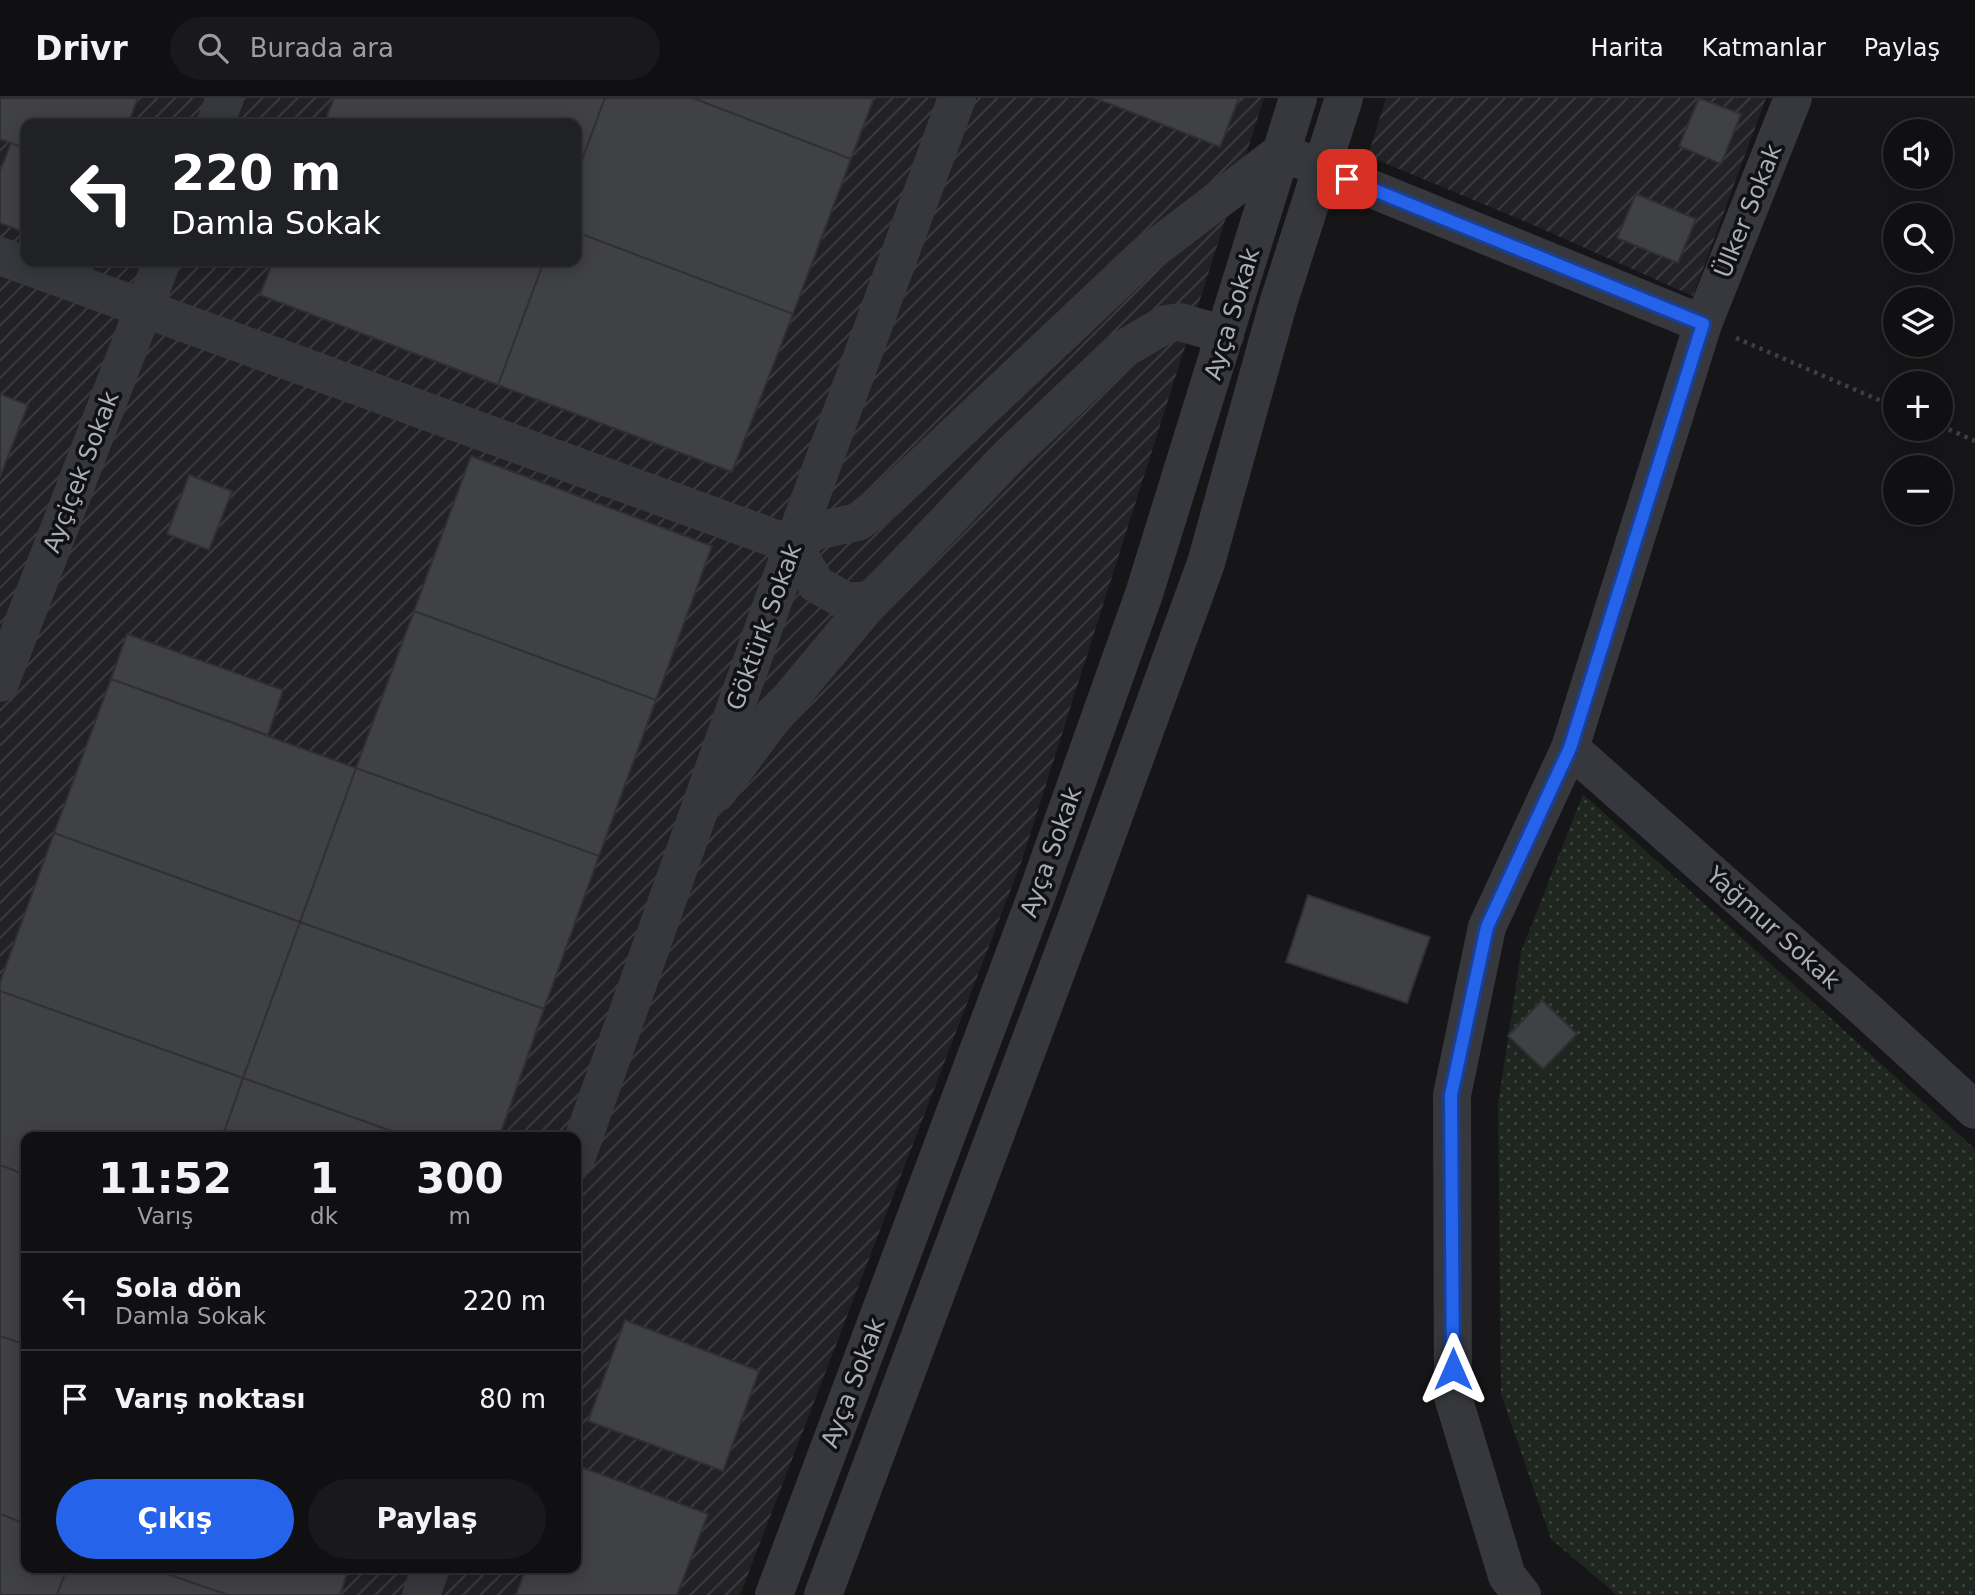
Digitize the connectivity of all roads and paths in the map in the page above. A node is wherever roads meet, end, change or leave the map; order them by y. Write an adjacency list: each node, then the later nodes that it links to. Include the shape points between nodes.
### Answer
1 (225, 98): 6 (street)
2 (957, 98): 19 (street, Göktürk Sokak)
3 (1298, 98): 7 (street, Ayça Sokak)
4 (1344, 98): 8 (street, Ayça Sokak)
5 (1793, 98): 14 (street, Ülker Sokak)
6 (217, 119)
7 (1280, 152): 8 (street); 15 (street, Ayça Sokak); 19 (street, via 1142,258 887,499 858,522 816,531)
8 (1322, 169): 14 (street); 29 (street, Ayça Sokak, via 1278,304 1206,563)
9 (0, 256): 10 (street)
10 (21, 264)
11 (27, 266): 13 (street)
12 (160, 266): 13 (street, Ayçiçek Sokak)
13 (143, 309): 19 (street); 21 (street, Ayçiçek Sokak)
14 (1703, 324): 16 (path); 22 (street, Ülker Sokak)
15 (1226, 335): 20 (street, via 1180,322 1166,324 1120,351 1009,456); 28 (street, Ayça Sokak, via 1144,594 1037,894)
16 (1883, 402)
17 (1953, 431): 18 (path)
18 (1975, 441)
19 (793, 545): 20 (street, via 816,584 846,601); 23 (street, Göktürk Sokak)
20 (871, 601): 23 (street, via 770,722)
21 (0, 683)
22 (1570, 748): 24 (street, Yağmur Sokak); 30 (street, Ülker Sokak, via 1487,927 1451,1095 1453,1397 1507,1576)
23 (693, 826): 25 (street, Göktürk Sokak)
24 (1975, 1110)
25 (581, 1144)
26 (429, 1573): 27 (street)
27 (421, 1595)
28 (774, 1595)
29 (823, 1595)
30 (1522, 1595)

